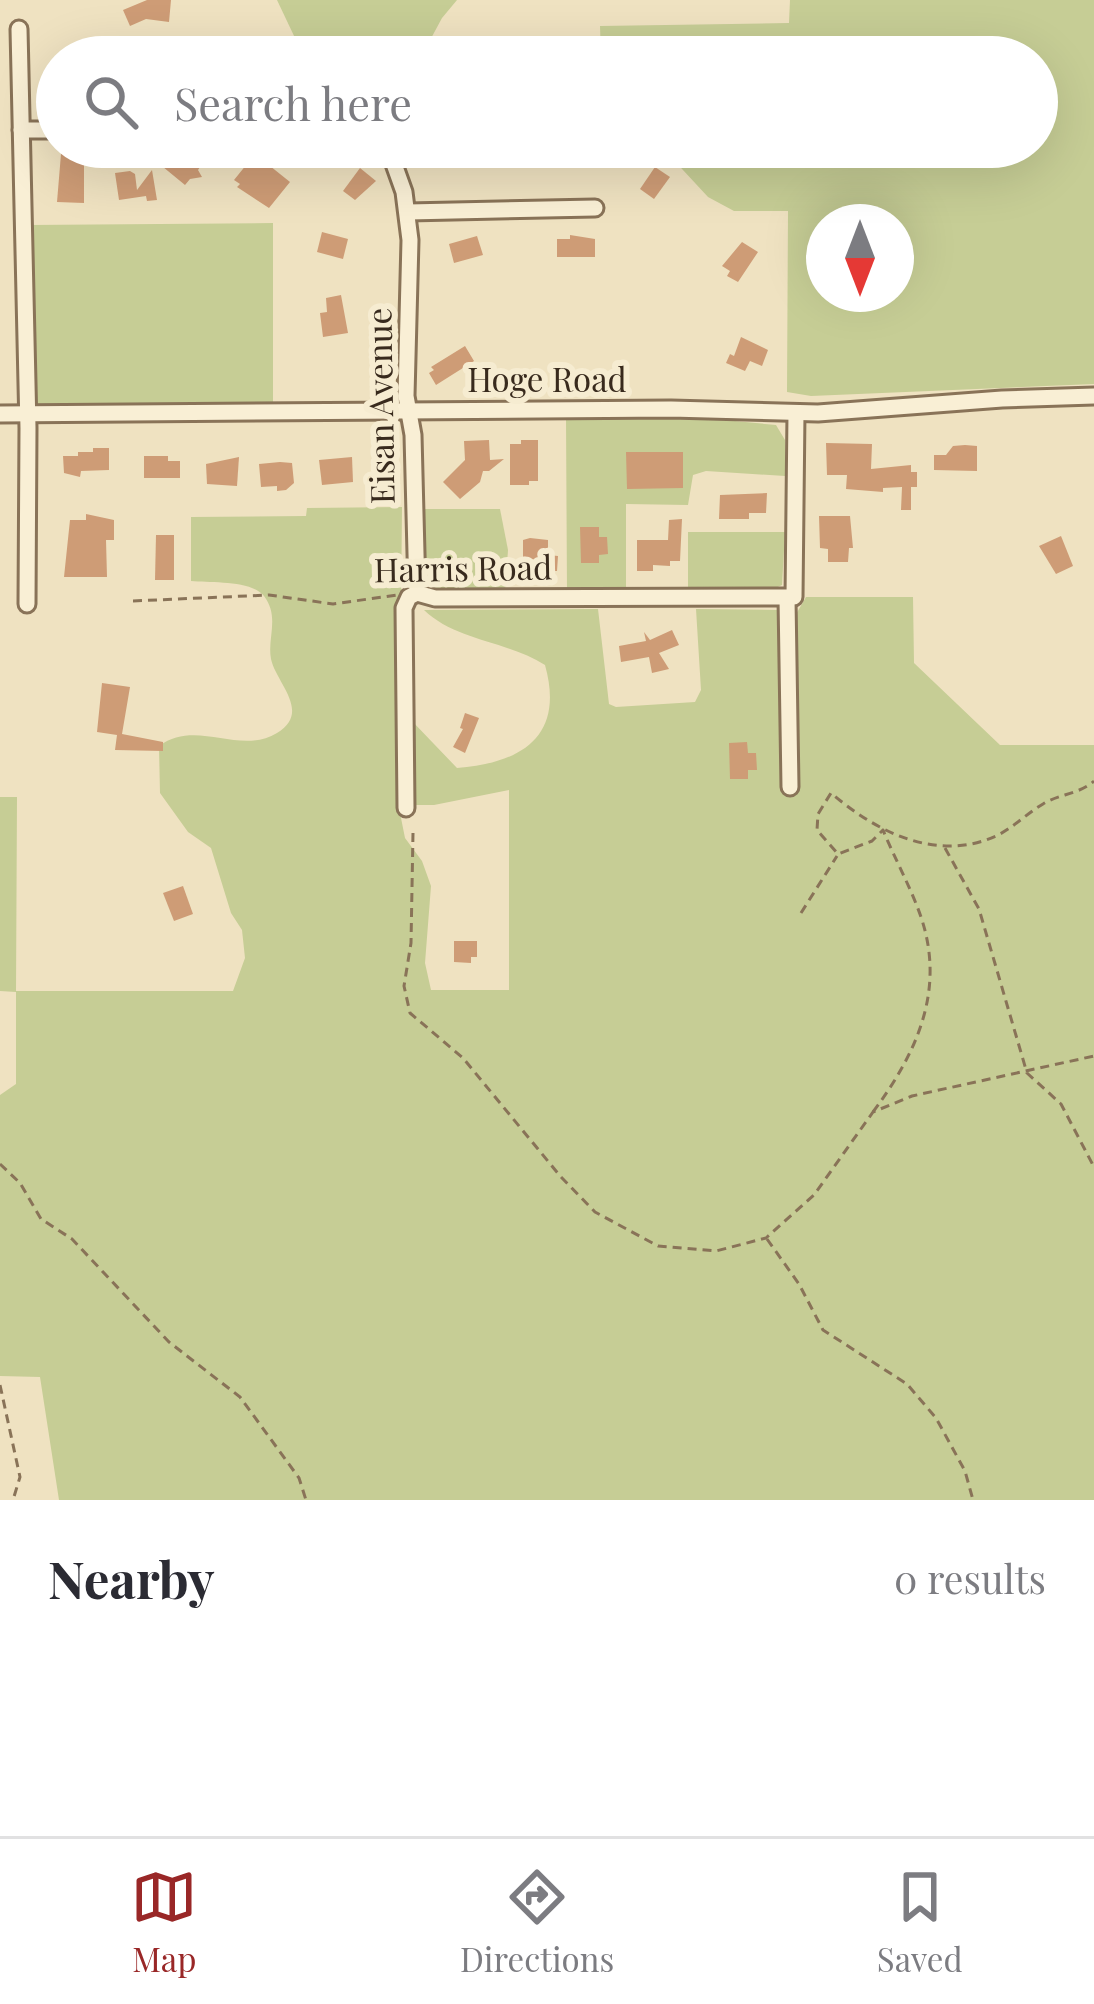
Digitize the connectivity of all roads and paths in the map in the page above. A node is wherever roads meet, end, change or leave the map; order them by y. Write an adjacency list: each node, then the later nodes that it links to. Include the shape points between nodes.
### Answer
1 (19, 29): 2 (street)
2 (21, 130): 3 (street); 9 (street)
3 (36, 130)
4 (396, 168): 6 (street, Eisan Avenue)
5 (595, 208): 6 (street)
6 (408, 212): 8 (street, Eisan Avenue)
7 (1094, 396): 10 (street, Hoge Road)
8 (408, 411): 9 (street, Hoge Road); 10 (street, Hoge Road); 12 (street, Eisan Avenue)
9 (27, 413): 11 (street, Hoge Road); 15 (street)
10 (796, 413): 13 (street)
11 (0, 414)
12 (417, 593): 13 (street, Harris Road); 14 (path, Harris Road, via 333,604 269,595); 18 (street, Eisan Avenue, via 404,608)
13 (791, 598): 17 (street)
14 (133, 601)
15 (27, 604)
16 (1094, 781): 21 (path, via 982,842)
17 (790, 788)
18 (406, 808)
19 (883, 830): 21 (path); 22 (path); 22 (path, via 831,793 818,830); 26 (path, via 921,917 929,968 917,1046)
20 (413, 833): 29 (path, via 404,986 410,1013 463,1058 596,1212 658,1246 716,1251)
21 (943, 845): 25 (path, via 980,910)
22 (838, 854): 23 (path)
23 (801, 913)
24 (1094, 1056): 25 (path)
25 (1027, 1073): 26 (path); 28 (path, via 1061,1104)
26 (873, 1112): 29 (path, via 814,1195)
27 (0, 1164): 32 (path, via 41,1219 72,1239 170,1342 240,1396)
28 (1094, 1167)
29 (766, 1238): 33 (path, via 824,1330 907,1384 936,1418)
30 (0, 1385): 31 (path, via 20,1477)
31 (14, 1500)
32 (306, 1500)
33 (974, 1500)

